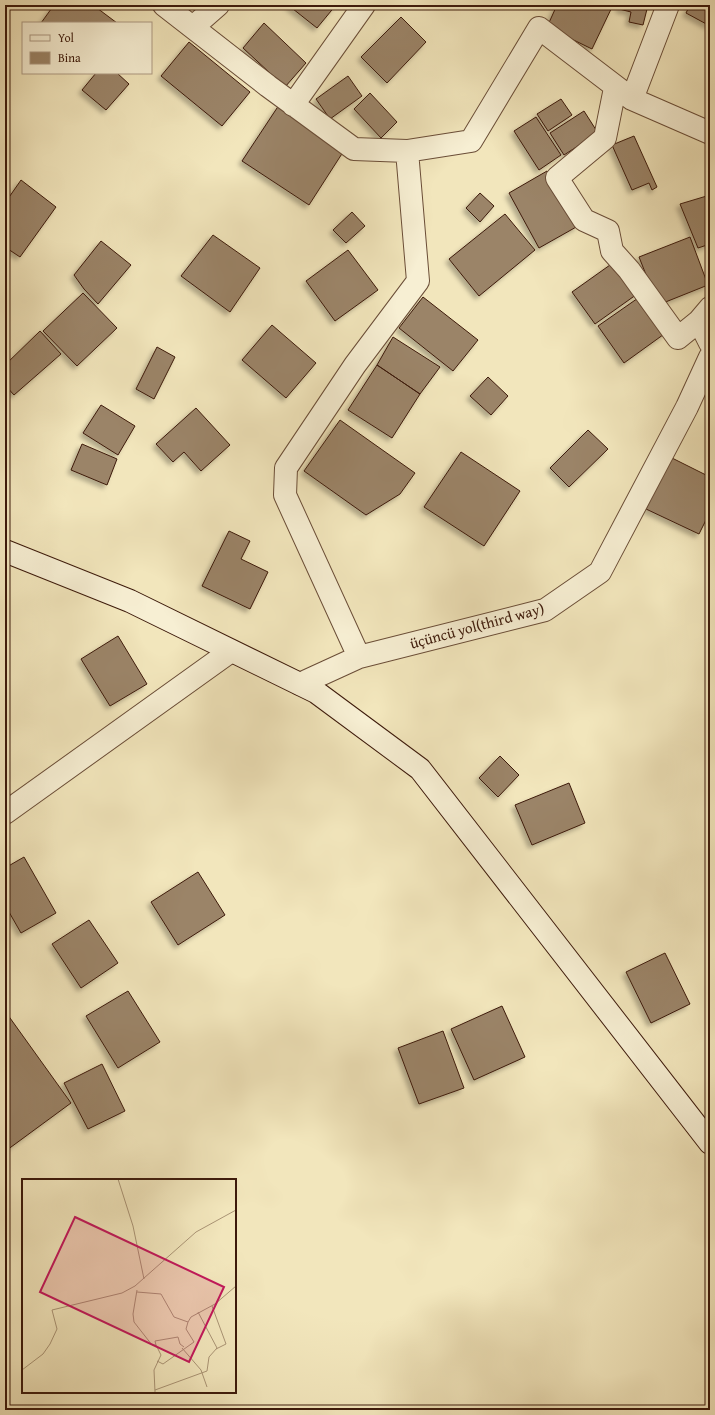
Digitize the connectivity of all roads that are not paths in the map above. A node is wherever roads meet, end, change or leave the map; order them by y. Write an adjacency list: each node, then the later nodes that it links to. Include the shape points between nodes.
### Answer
1 (164, 5): 5 (street)
2 (218, 5): 5 (street)
3 (364, 5): 7 (street)
4 (668, 5): 6 (street)
5 (193, 27): 7 (street)
6 (624, 93): 8 (street); 9 (street, via 539,28 471,141); 10 (street, via 604,138 557,178 584,220 608,231 612,251 629,270 678,338)
7 (294, 105): 9 (street, via 354,149)
8 (710, 133)
9 (407, 151): 15 (street, via 418,281 355,365 286,468 285,495)
10 (705, 314): 11 (street)
11 (710, 343)
12 (710, 357): 15 (street, üçüncü yol(third way), via 687,407 600,572 546,610)
13 (5, 551): 14 (street, via 130,601)
14 (231, 651): 16 (street); 17 (street)
15 (359, 657): 16 (street, üçüncü yol(third way))
16 (300, 684): 18 (street, via 316,692 420,769)
17 (5, 813)
18 (710, 1143)

